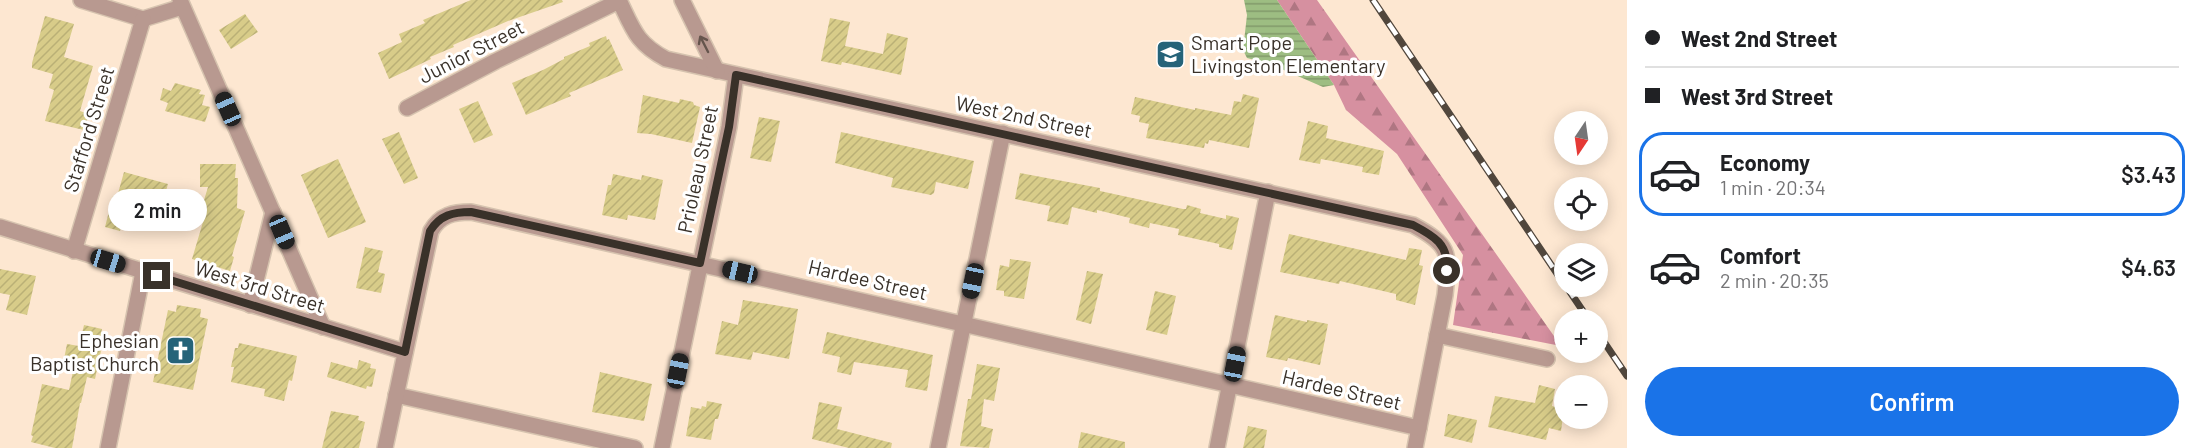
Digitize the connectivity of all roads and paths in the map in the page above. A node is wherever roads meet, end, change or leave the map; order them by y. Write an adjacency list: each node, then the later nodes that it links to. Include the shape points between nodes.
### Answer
1 (81, 0): 5 (street)
2 (619, 0): 6 (street, West 2nd Street, via 636,37 649,50 666,59); 8 (street, Junior Street)
3 (682, 0): 6 (street, one-way to 3)
4 (181, 3): 5 (street); 11 (street)
5 (143, 19): 13 (street, Stafford Street)
6 (717, 71): 7 (street, West 2nd Street)
7 (736, 75): 9 (street, West 2nd Street); 14 (street, Prioleau Street)
8 (406, 108)
9 (1003, 133): 10 (street, West 2nd Street); 17 (street)
10 (1268, 192): 19 (street, West 2nd Street, via 1413,225 1430,234 1448,257); 22 (street)
11 (273, 212): 16 (street); 18 (street)
12 (0, 227): 13 (street, West 3rd Street)
13 (74, 250): 15 (street, West 3rd Street)
14 (700, 263): 17 (street, Hardee Street); 20 (street, Hardee Street, via 471,212 448,215 430,231); 28 (street, Prioleau Street)
15 (142, 272): 16 (street, West 3rd Street); 25 (street)
16 (250, 305): 18 (street, West 3rd Street)
17 (964, 323): 22 (street, Hardee Street); 29 (street)
18 (323, 327): 20 (street, West 3rd Street)
19 (1437, 335): 21 (street); 24 (street)
20 (405, 352): 23 (street)
21 (1547, 358)
22 (1231, 384): 24 (street, Hardee Street); 30 (street)
23 (396, 395): 26 (street); 27 (street)
24 (1419, 428): 31 (street)
25 (108, 448)
26 (385, 448)
27 (635, 448)
28 (662, 448)
29 (938, 448)
30 (1217, 448)
31 (1415, 448)

